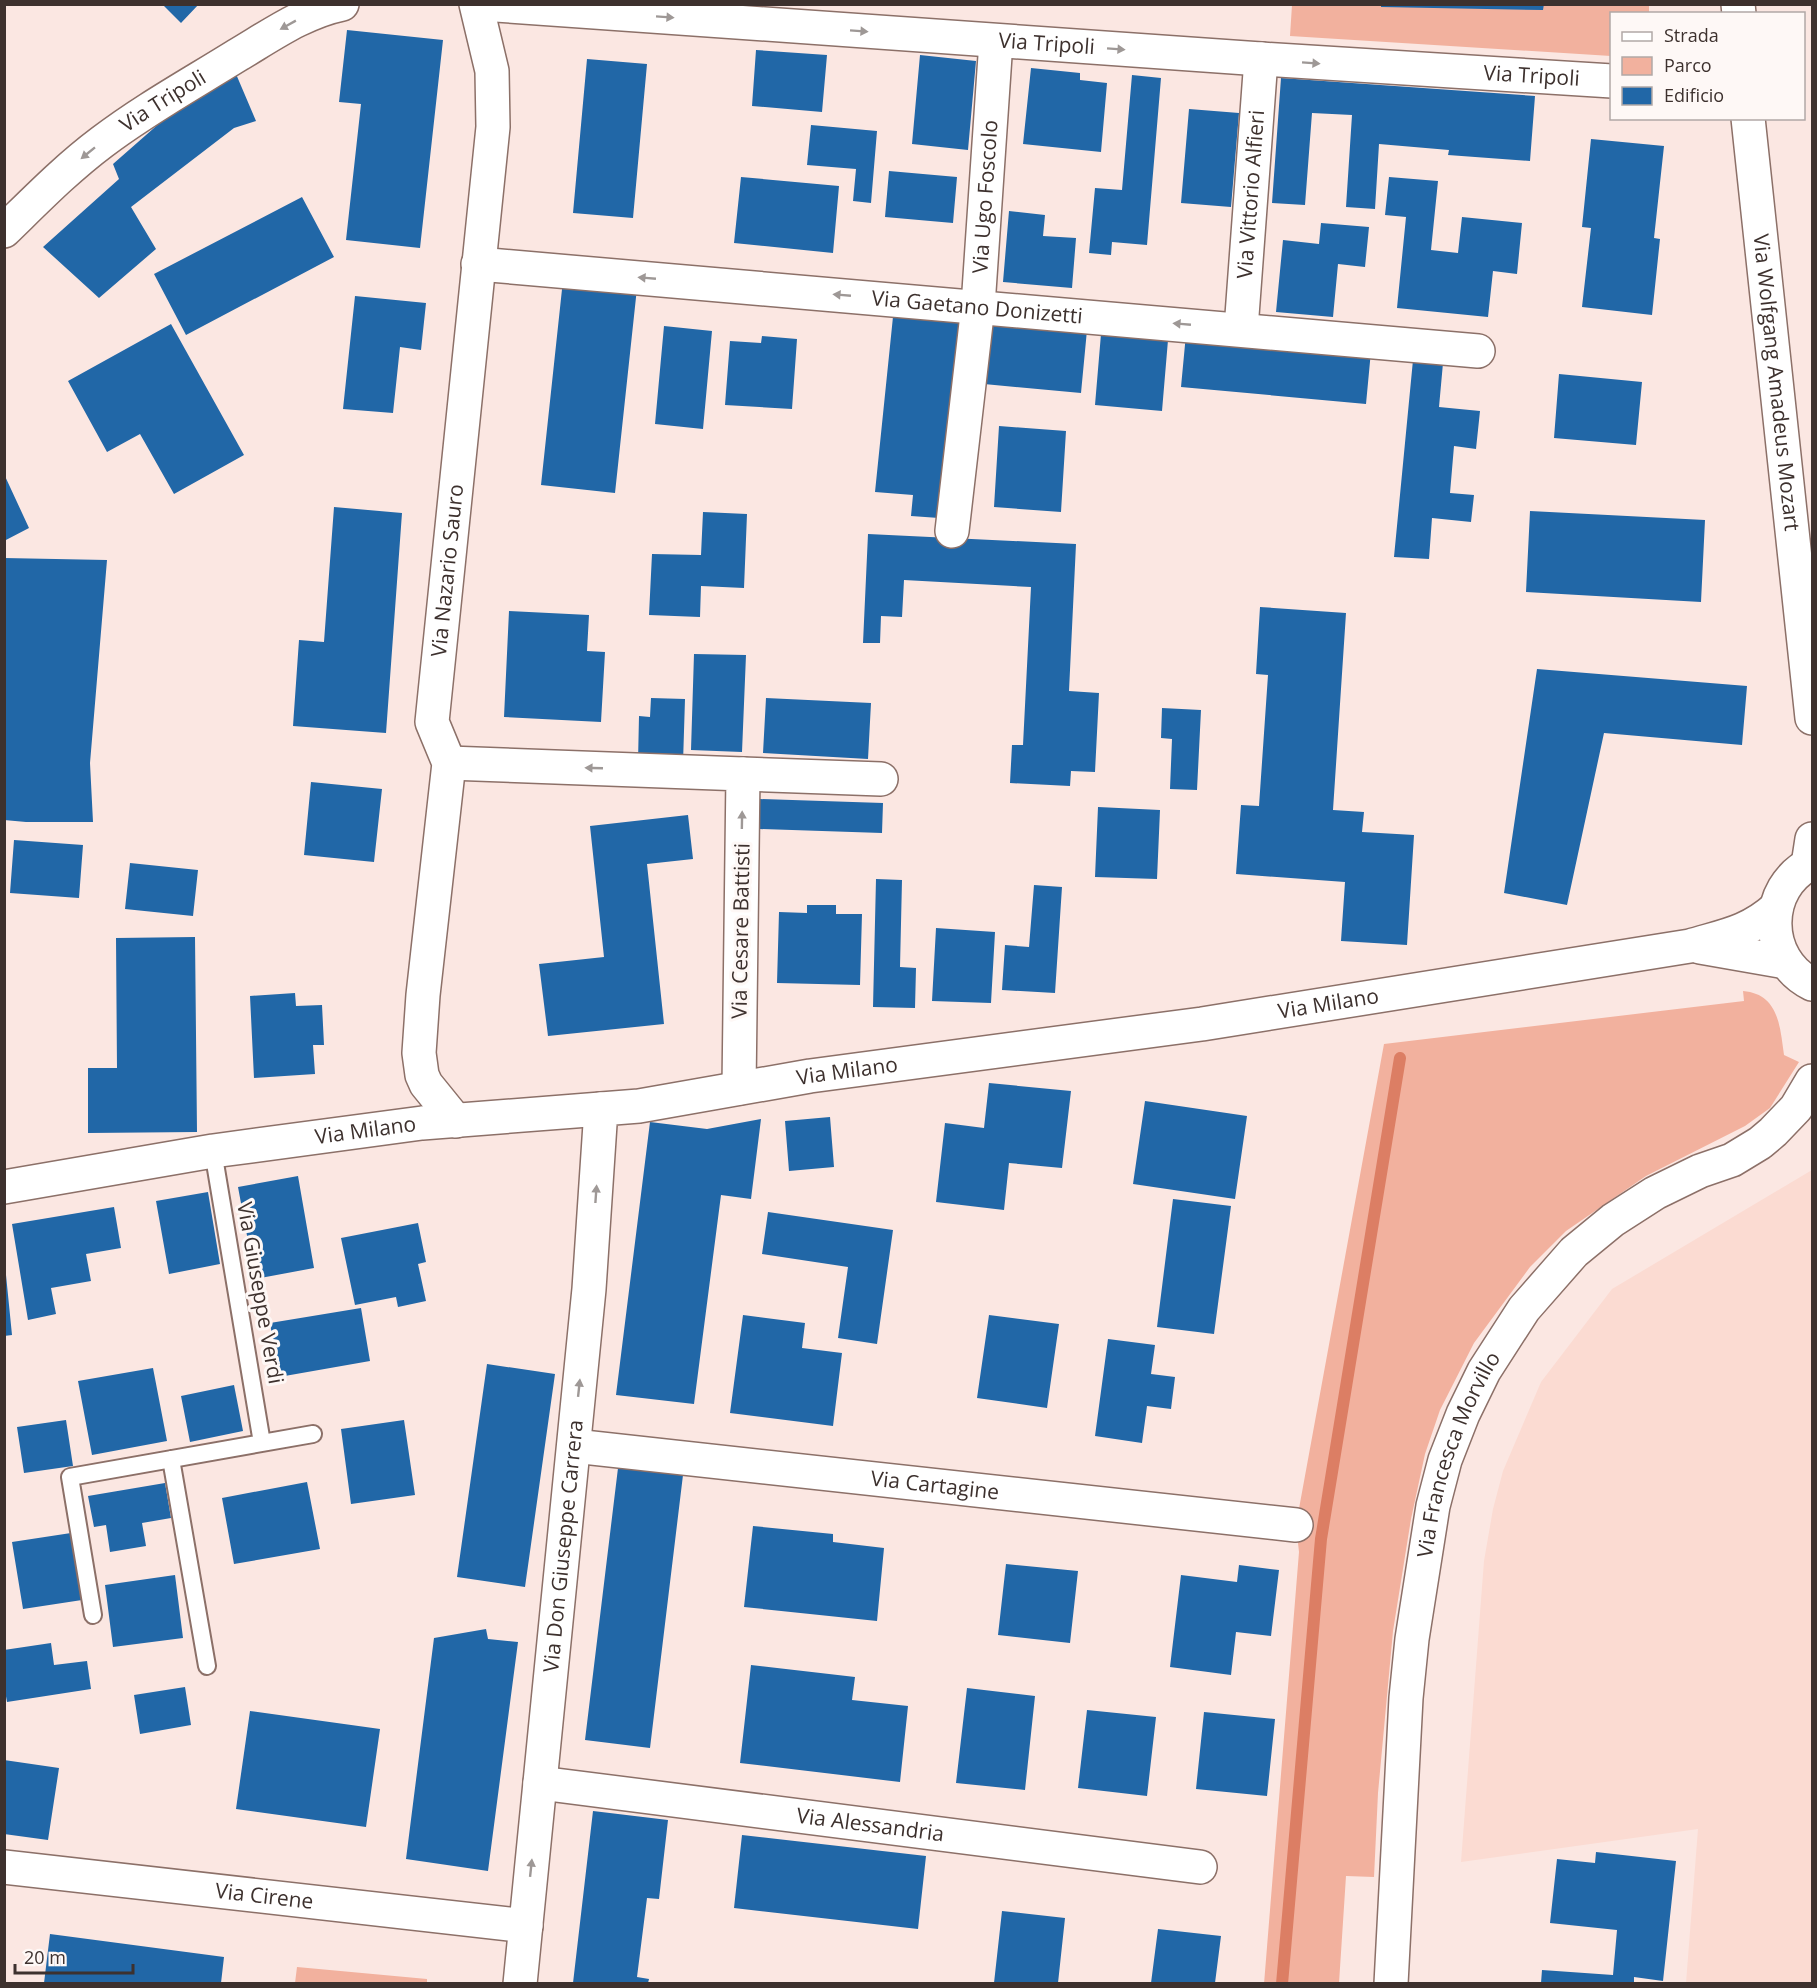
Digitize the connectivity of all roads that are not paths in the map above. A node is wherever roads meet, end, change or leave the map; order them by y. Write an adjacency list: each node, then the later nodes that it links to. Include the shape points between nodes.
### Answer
1 (342, 4): 8 (street, Via Tripoli, one-way to 8, via 288,25 143,113 57,178)
2 (478, 4): 3 (street, Via Tripoli, one-way to 3); 9 (street, Via Nazario Sauro, via 492,71 493,126)
3 (806, 16): 4 (street, Via Tripoli, one-way to 4)
4 (996, 41): 5 (street, Via Tripoli, one-way to 5); 10 (street, Via Ugo Foscolo)
5 (1261, 59): 6 (street, Via Tripoli, one-way to 6); 11 (street, Via Vittorio Alfieri)
6 (1610, 81)
7 (1748, 120): 14 (street, Via Wolfgang Amadeus Mozart)
8 (4, 231)
9 (478, 264): 10 (street, Via Gaetano Donizetti, one-way to 9); 15 (street, Via Nazario Sauro, via 432,722)
10 (978, 306): 11 (street, Via Gaetano Donizetti, one-way to 10); 13 (street, Via Ugo Foscolo)
11 (1240, 329): 12 (street, Via Gaetano Donizetti)
12 (1478, 351)
13 (952, 531)
14 (1812, 718)
15 (449, 763): 16 (street, one-way to 15); 26 (street, Via Nazario Sauro, via 419,1053 426,1084)
16 (743, 774): 17 (street); 24 (street, Via Cesare Battisti, one-way to 16)
17 (881, 779)
18 (1811, 856): 19 (street, via 1787,884)
19 (1776, 909): 20 (street, Via Milano, via 1749,928); 21 (street, via 1775,936)
20 (1690, 946): 21 (street, Via Milano); 24 (street, Via Milano, via 1202,1024)
21 (1786, 962): 22 (street)
22 (1812, 984)
23 (1812, 1081): 41 (street, Via Francesca Morvillo, via 1796,1108 1760,1143 1732,1160 1655,1193 1574,1252 1524,1309 1462,1414 1433,1506 1412,1638)
24 (739, 1088): 25 (street, Via Milano)
25 (601, 1109): 26 (street, Via Milano); 31 (street, Via Don Giuseppe Carrera, one-way to 25)
26 (456, 1121): 27 (street, Via Milano)
27 (213, 1151): 28 (street, Via Milano); 30 (lane, Via Giuseppe Verdi)
28 (4, 1187)
29 (313, 1434): 30 (lane)
30 (262, 1443): 32 (lane)
31 (574, 1446): 33 (street, Via Cartagine); 36 (street, Via Don Giuseppe Carrera)
32 (171, 1459): 34 (lane, via 70,1477); 35 (lane)
33 (1296, 1525)
34 (93, 1615)
35 (207, 1666)
36 (540, 1783): 38 (street, Via Alessandria); 39 (street, Via Don Giuseppe Carrera, one-way to 36)
37 (4, 1867): 39 (street, Via Cirene)
38 (1200, 1867)
39 (525, 1926): 40 (street, Via Don Giuseppe Carrera)
40 (520, 1983)
41 (1391, 1983)

